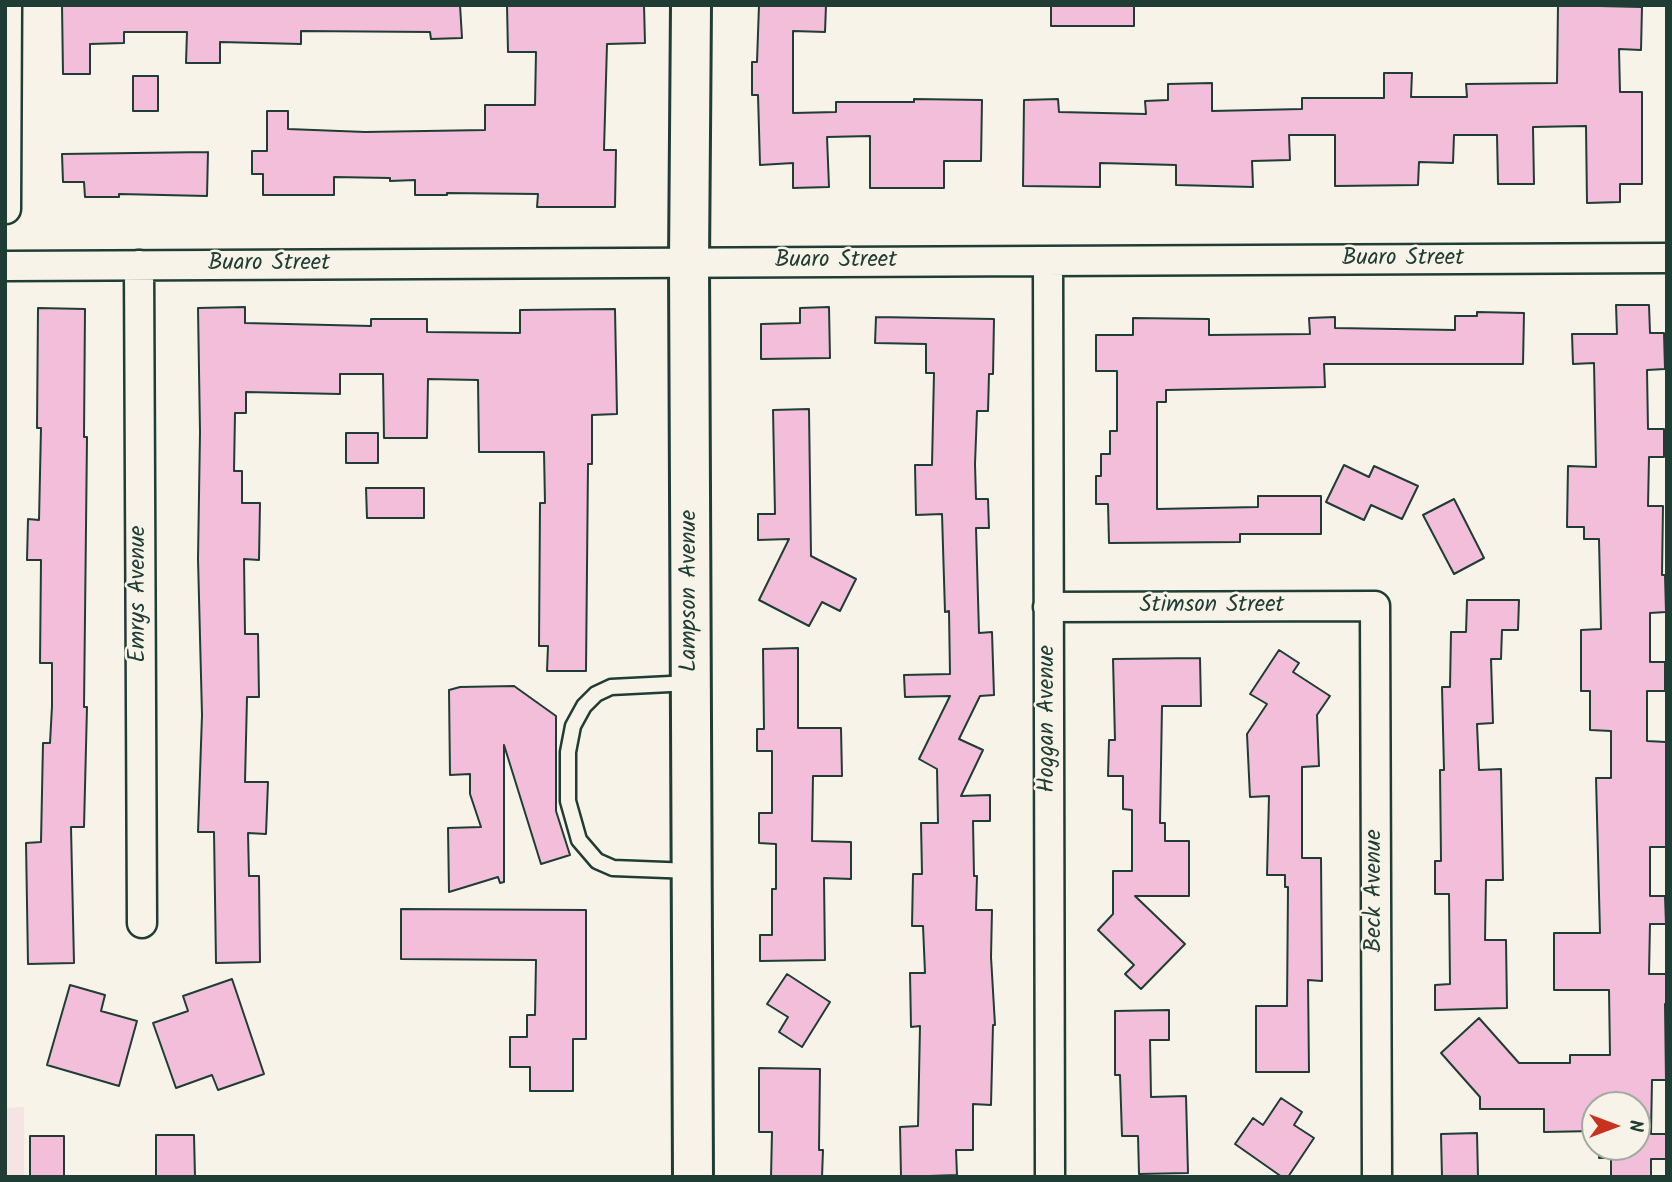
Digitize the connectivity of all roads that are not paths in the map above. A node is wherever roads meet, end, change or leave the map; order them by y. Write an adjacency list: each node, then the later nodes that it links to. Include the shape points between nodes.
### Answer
1 (7, 5): 3 (street)
2 (691, 5): 6 (street, Lampson Avenue)
3 (6, 209)
4 (1667, 258): 5 (street, Buaro Street)
5 (1048, 261): 6 (street, Buaro Street); 10 (street, Hoggan Avenue)
6 (689, 263): 7 (street, Buaro Street); 11 (street, Lampson Avenue)
7 (139, 265): 8 (street, Buaro Street); 13 (street, Emrys Avenue)
8 (5, 266)
9 (1375, 606): 10 (street, Stimson Street); 16 (street, Beck Avenue)
10 (1048, 607): 15 (street, Hoggan Avenue)
11 (691, 683): 12 (street, Lampson Avenue); 12 (lane, via 611,687 596,694 573,726 568,801 579,840 597,861 613,867)
12 (692, 872): 14 (street, Lampson Avenue)
13 (142, 923)
14 (693, 1177)
15 (1050, 1177)
16 (1377, 1177)

